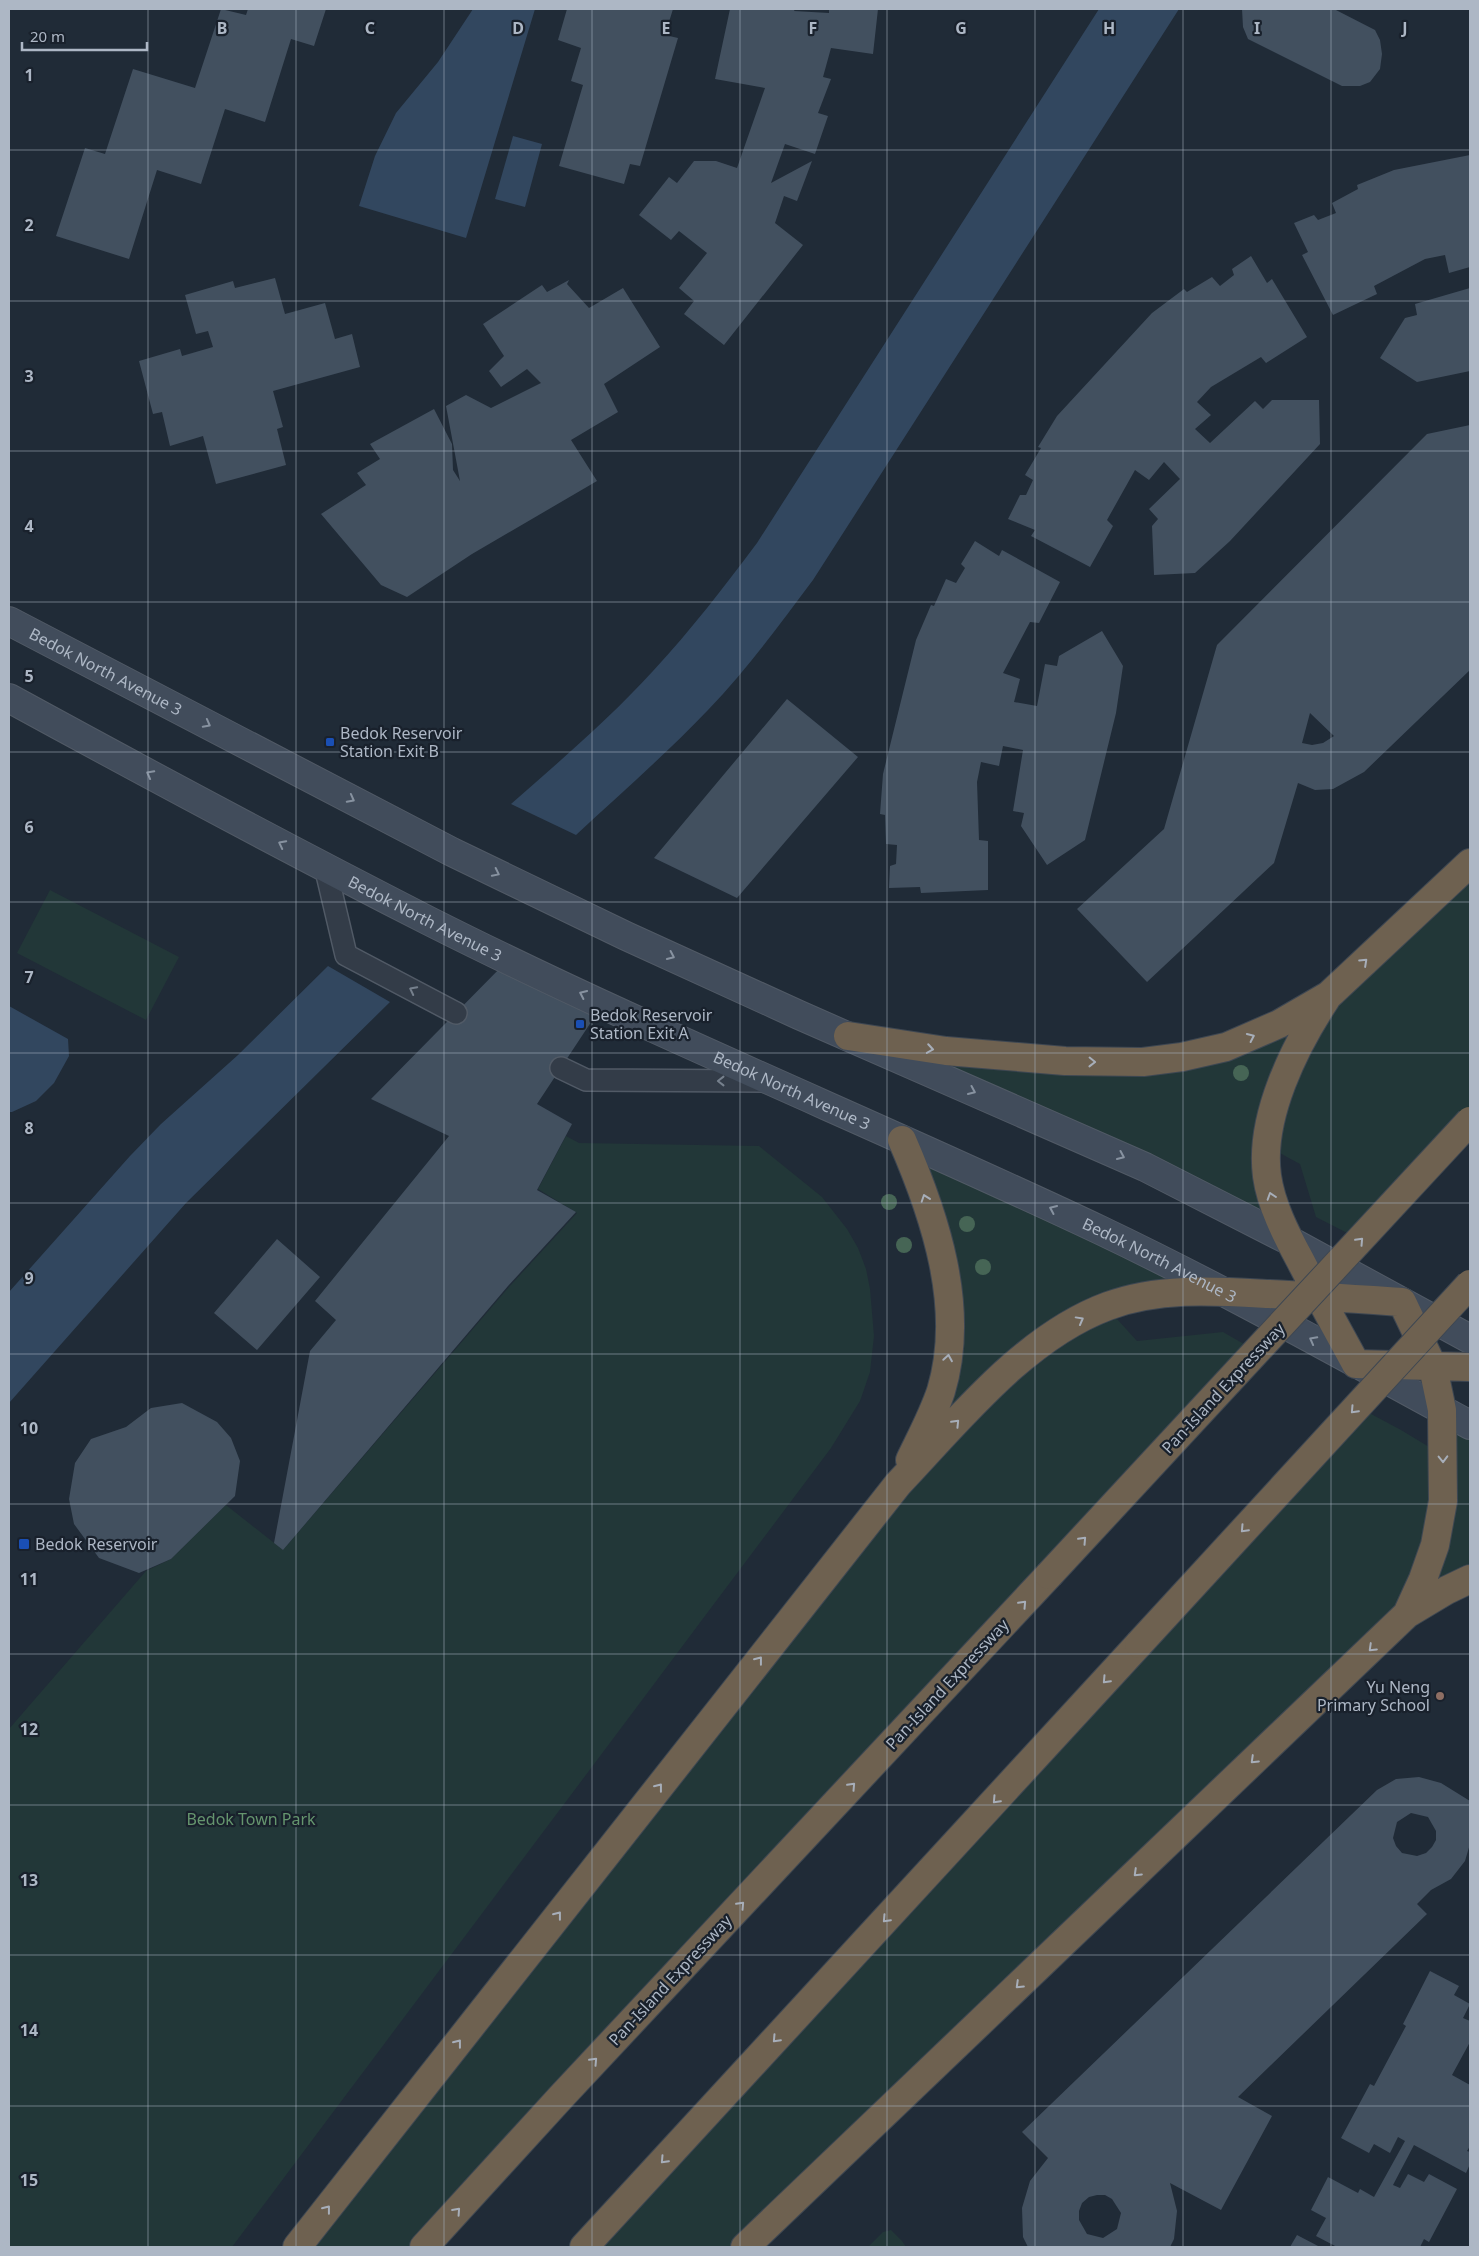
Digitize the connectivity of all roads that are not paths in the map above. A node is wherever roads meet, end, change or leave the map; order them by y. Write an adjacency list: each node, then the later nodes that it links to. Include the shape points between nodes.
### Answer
1 (9, 620): 7 (main road, Bedok North Avenue 3, one-way to 7, via 452,852 626,936)
2 (9, 698): 4 (main road, Bedok North Avenue 3, one-way to 2)
3 (1470, 863): 5 (highway, one-way to 3)
4 (325, 866): 6 (lane, one-way to 4, via 346,956); 9 (main road, Bedok North Avenue 3, one-way to 4, via 430,921)
5 (1329, 995): 7 (highway, one-way to 5, via 995,1056 1144,1062 1203,1053 1246,1040); 12 (highway, one-way to 5, via 1268,1183 1265,1165 1268,1137 1286,1073)
6 (456, 1013)
7 (848, 1036): 12 (main road, Bedok North Avenue 3, one-way to 12, via 1145,1167)
8 (561, 1068): 9 (lane, one-way to 8, via 586,1080)
9 (770, 1081): 11 (main road, Bedok North Avenue 3)
10 (1470, 1121): 27 (highway, Pan-Island Expressway, one-way to 10, bridge)
11 (902, 1140): 14 (main road, Bedok North Avenue 3, one-way to 11, via 1100,1230); 23 (highway, one-way to 11, via 940,1392 950,1336 949,1301 938,1242 927,1203)
12 (1290, 1241): 15 (highway); 16 (main road, Bedok North Avenue 3)
13 (1470, 1284): 28 (highway, one-way to 28, bridge)
14 (1223, 1291): 15 (highway); 18 (main road, Bedok North Avenue 3, one-way to 14); 23 (highway, one-way to 14, via 1004,1374 1066,1327 1108,1306 1143,1296)
15 (1318, 1296): 16 (highway); 18 (highway)
16 (1402, 1302): 17 (main road, Bedok North Avenue 3); 19 (highway)
17 (1470, 1340)
18 (1356, 1364): 19 (highway); 21 (main road, Bedok North Avenue 3)
19 (1433, 1367): 20 (highway); 21 (highway)
20 (1470, 1367)
21 (1442, 1410): 22 (main road, Bedok North Avenue 3); 25 (highway, one-way to 25, via 1442,1510 1435,1545)
22 (1470, 1425)
23 (898, 1484): 26 (highway, one-way to 23)
24 (1470, 1579): 25 (highway)
25 (1407, 1614): 29 (highway, one-way to 29)
26 (297, 2247)
27 (424, 2247)
28 (584, 2247)
29 (745, 2247)

